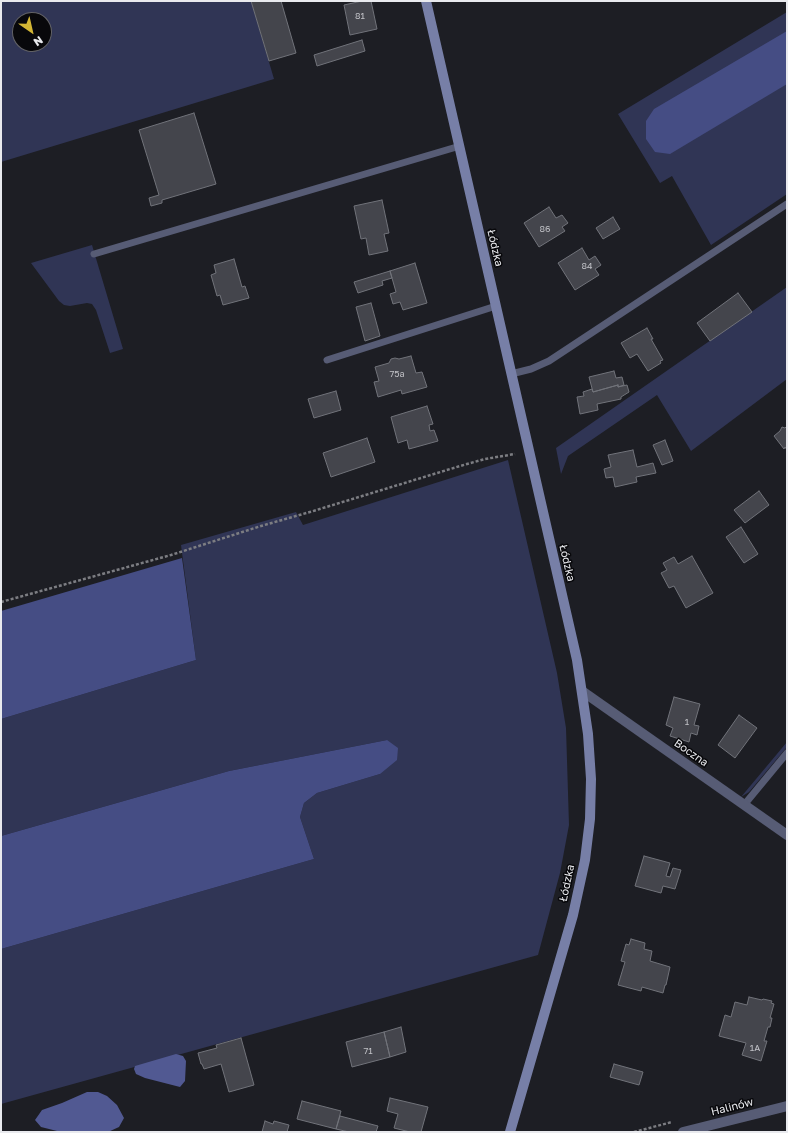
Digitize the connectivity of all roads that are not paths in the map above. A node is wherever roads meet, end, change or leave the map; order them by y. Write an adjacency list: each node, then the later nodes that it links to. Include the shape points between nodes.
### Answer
1 (426, 1): 2 (main road, Łódzka)
2 (460, 146): 4 (lane); 5 (main road, Łódzka)
3 (787, 204): 7 (lane, via 549,361)
4 (94, 254)
5 (496, 306): 6 (lane); 7 (main road, Łódzka)
6 (327, 360)
7 (511, 374): 8 (main road, Łódzka)
8 (582, 691): 10 (street, Boczna); 13 (main road, Łódzka, via 591,779 585,860 573,915)
9 (787, 753): 10 (lane)
10 (744, 805): 11 (street, Boczna)
11 (787, 835)
12 (787, 1106): 14 (street, Halinów)
13 (510, 1132)
14 (683, 1132)

